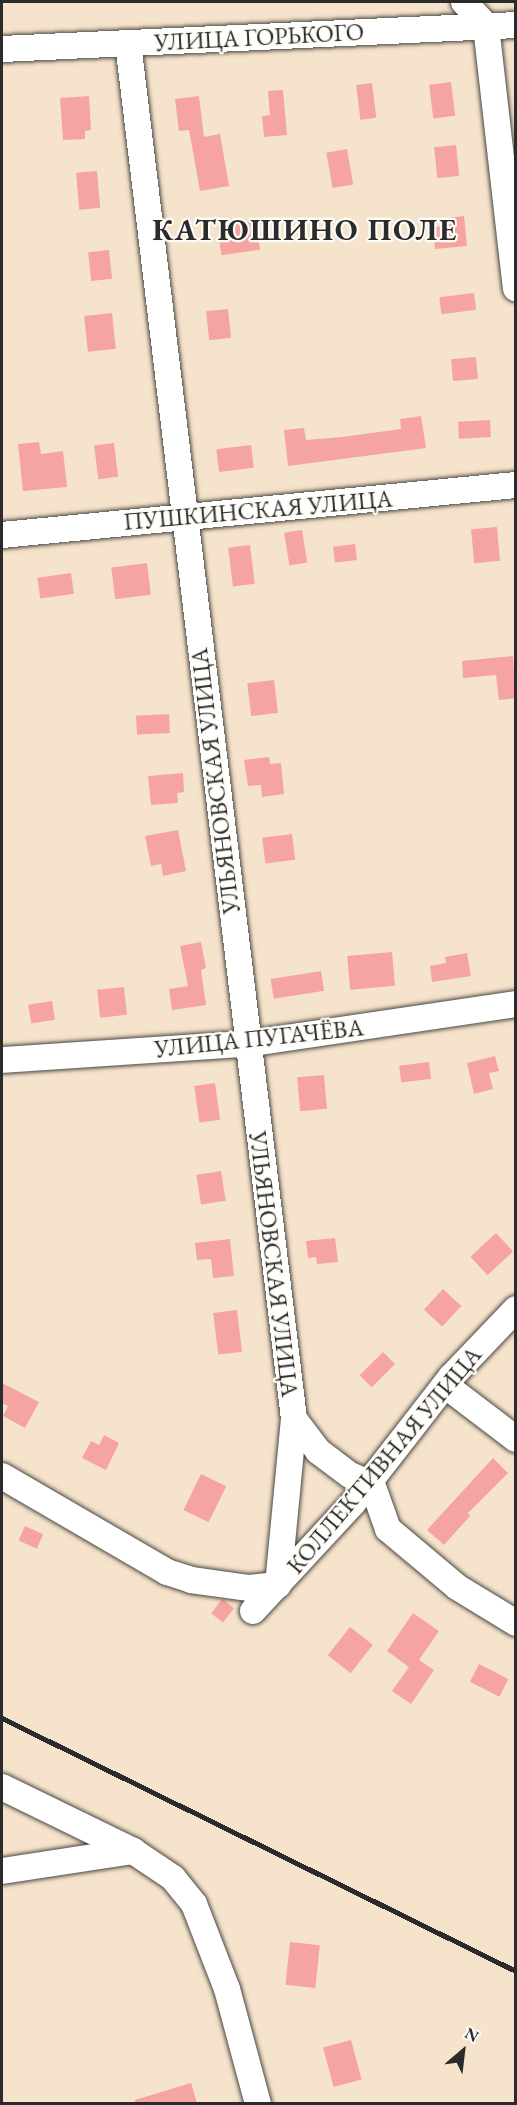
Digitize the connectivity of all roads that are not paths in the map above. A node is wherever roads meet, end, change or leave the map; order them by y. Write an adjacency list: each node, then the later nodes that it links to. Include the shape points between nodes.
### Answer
1 (465, 2): 3 (street)
2 (516, 24): 3 (street, УЛИЦА ГОРЬКОГО)
3 (486, 26): 4 (street, УЛИЦА ГОРЬКОГО); 6 (street)
4 (128, 43): 5 (street, УЛИЦА ГОРЬКОГО); 8 (street, УЛЬЯНОВСКАЯ УЛИЦА)
5 (2, 49)
6 (516, 288)
7 (516, 485): 8 (street, ПУШКИНСКАЯ УЛИЦА)
8 (184, 516): 9 (street, ПУШКИНСКАЯ УЛИЦА); 11 (street, УЛЬЯНОВСКАЯ УЛИЦА)
9 (2, 535)
10 (516, 1004): 11 (street, УЛИЦА ПУГАЧЁВА)
11 (246, 1044): 12 (street, УЛИЦА ПУГАЧЁВА); 15 (street, УЛЬЯНОВСКАЯ УЛИЦА)
12 (2, 1060)
13 (516, 1309): 14 (street, КОЛЛЕКТИВНАЯ УЛИЦА)
14 (445, 1385): 16 (street); 18 (street, КОЛЛЕКТИВНАЯ УЛИЦА)
15 (294, 1419): 18 (street, УЛЬЯНОВСКАЯ УЛИЦА, via 318,1451 350,1475); 19 (street)
16 (516, 1439)
17 (2, 1476): 19 (street, via 167,1572 191,1580 249,1588)
18 (370, 1482): 19 (street, КОЛЛЕКТИВНАЯ УЛИЦА); 21 (street, via 388,1529 457,1587)
19 (278, 1585): 20 (street, КОЛЛЕКТИВНАЯ УЛИЦА)
20 (253, 1611)
21 (516, 1623)
22 (2, 1787): 23 (street)
23 (133, 1851): 24 (street); 25 (street, via 173,1878 194,1904 227,1989)
24 (2, 1871)
25 (258, 2103)

